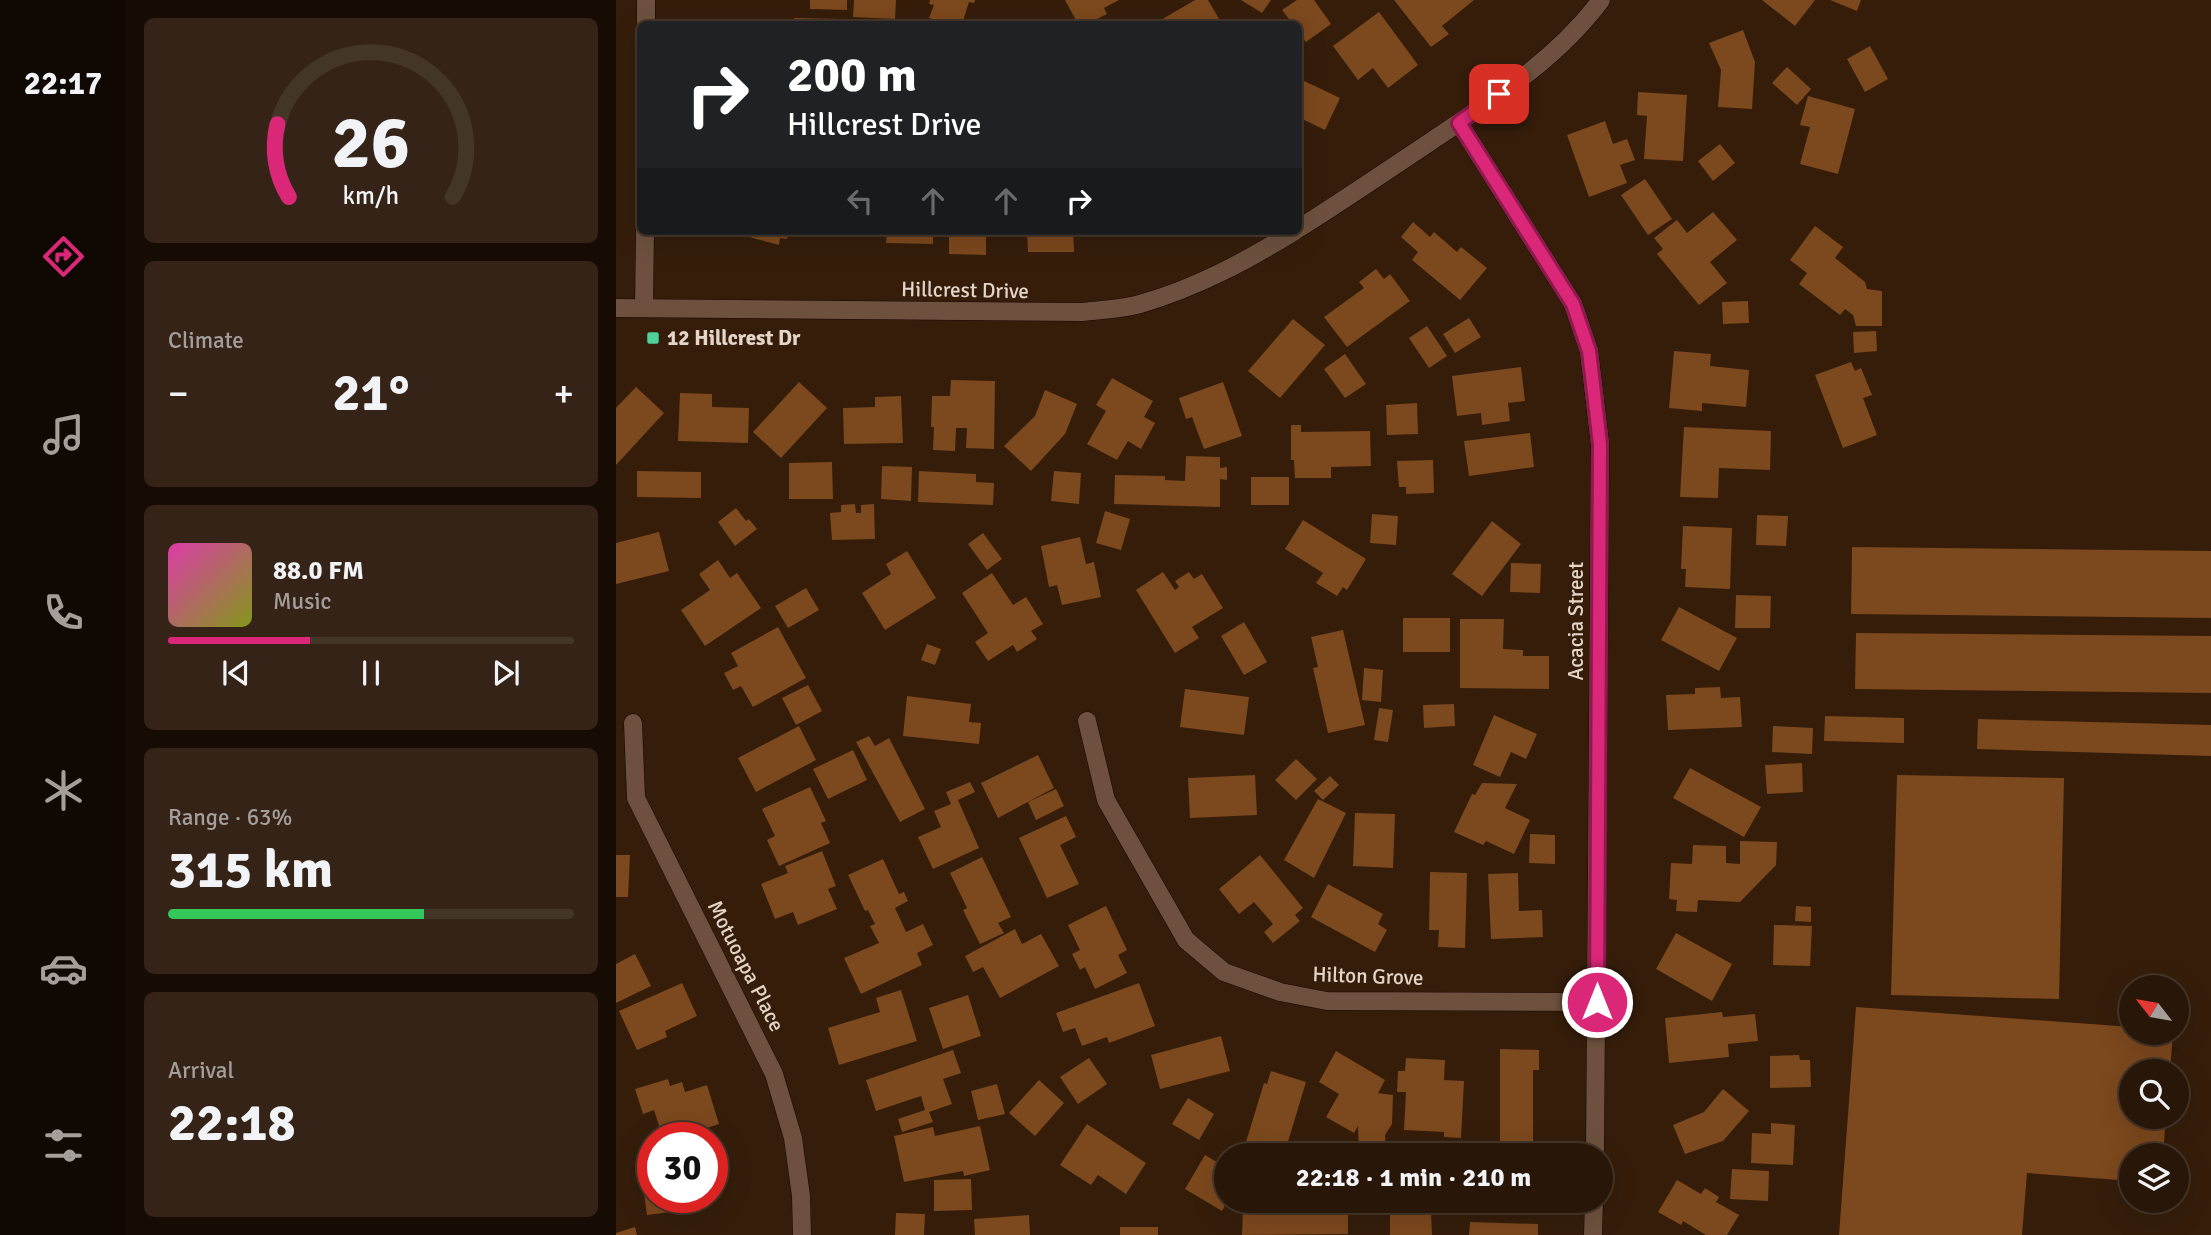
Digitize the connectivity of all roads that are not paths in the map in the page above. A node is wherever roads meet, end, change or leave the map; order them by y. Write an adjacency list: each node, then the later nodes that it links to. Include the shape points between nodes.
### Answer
1 (646, 0): 3 (street)
2 (1601, 0): 4 (street, Hillcrest Drive, via 1539,65)
3 (646, 21)
4 (1459, 123): 5 (street, Hillcrest Drive); 12 (street, Acacia Street, via 1573,304 1589,351 1600,444)
5 (1302, 227)
6 (645, 235): 9 (street)
7 (1289, 235): 9 (street, Hillcrest Drive, via 1247,261 1191,286 1138,305 1082,312)
8 (616, 308): 9 (street, Hillcrest Drive)
9 (644, 309)
10 (1087, 721): 12 (street, Hilton Grove, via 1106,800 1186,940 1224,972 1280,992 1327,1001)
11 (633, 723): 15 (street, Motuoapa Place, via 636,798 774,1074 793,1138)
12 (1597, 1002): 13 (street, Acacia Street)
13 (1595, 1143)
14 (1594, 1213): 16 (street)
15 (802, 1235)
16 (1593, 1235)

